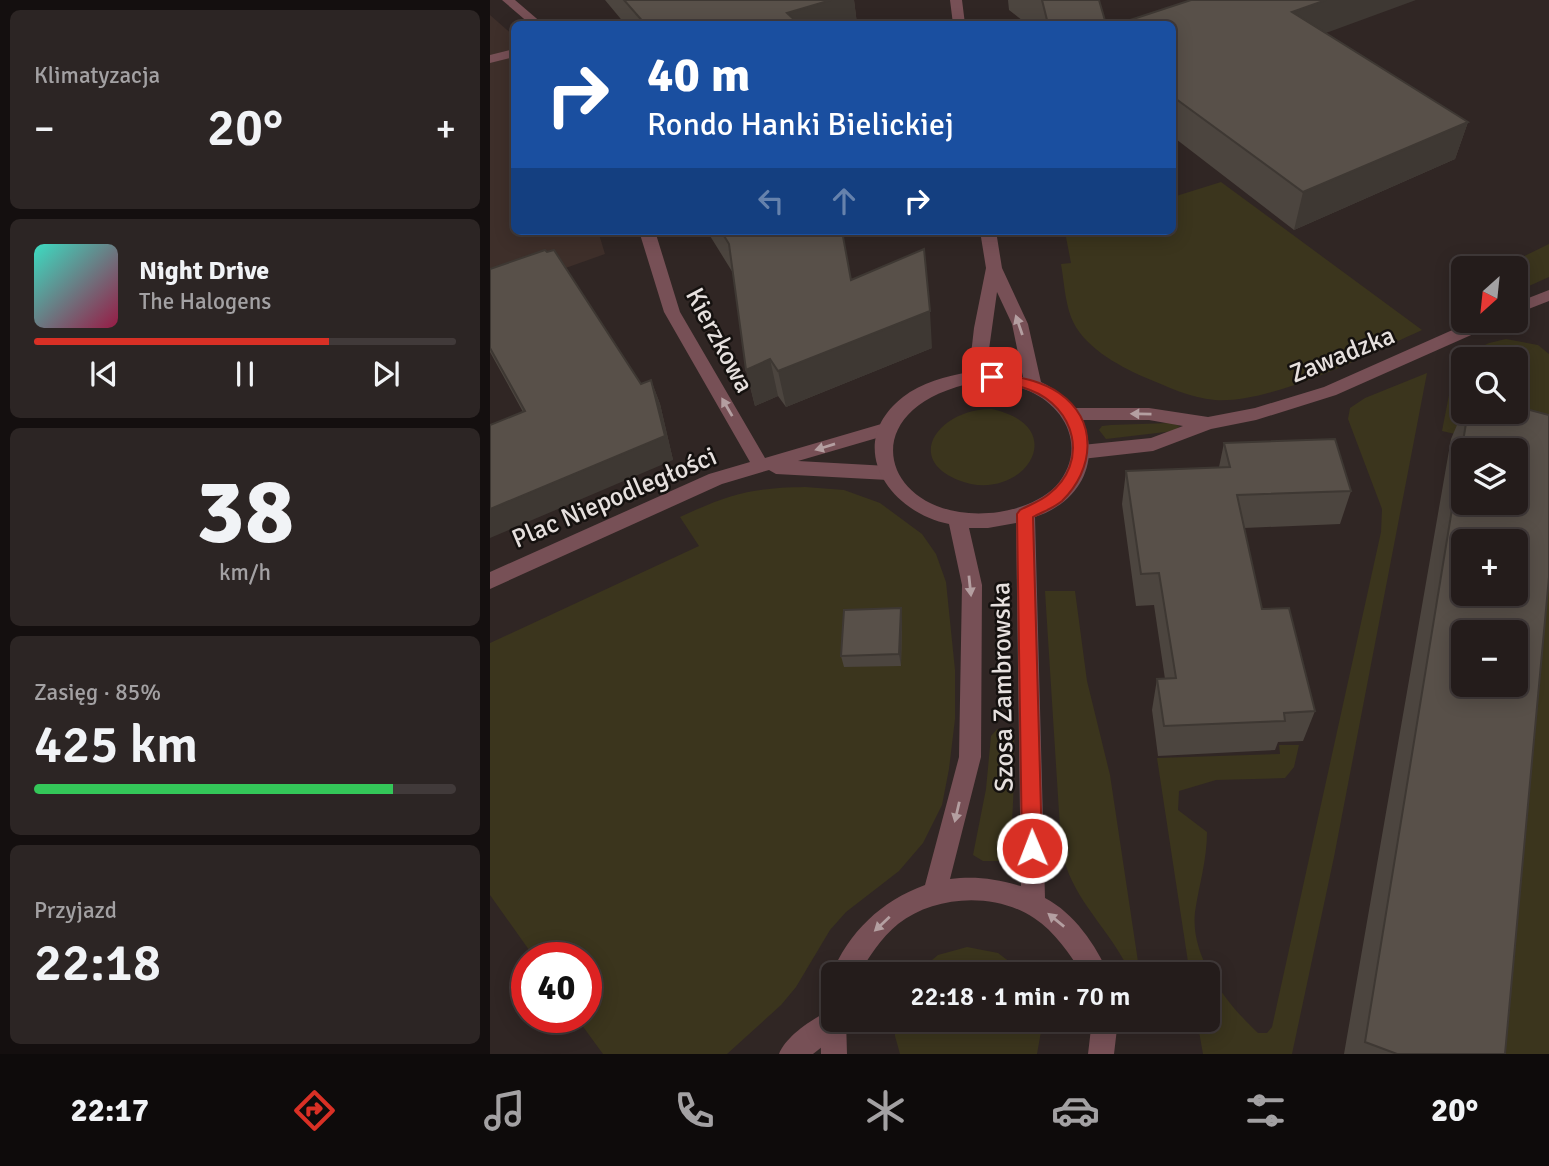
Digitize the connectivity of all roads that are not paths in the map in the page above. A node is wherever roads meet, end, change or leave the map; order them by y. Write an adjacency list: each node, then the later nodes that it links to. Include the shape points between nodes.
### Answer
1 (508, 0): 3 (street)
2 (956, 0): 4 (street)
3 (533, 21)
4 (959, 21)
5 (511, 54): 6 (street)
6 (490, 59)
7 (648, 235): 19 (street, Kierzkowa, one-way to 7, via 672,312)
8 (989, 235): 9 (street)
9 (994, 268): 13 (street); 14 (street, one-way to 9, via 1020,324)
10 (1549, 295): 11 (street)
11 (1528, 304)
12 (1461, 333): 16 (street, Zawadzka, via 1330,391)
13 (977, 376): 14 (street); 17 (street, via 923,392 902,407)
14 (1033, 385): 15 (street)
15 (1072, 414): 16 (street, Zawadzka, one-way to 15, via 1149,414); 18 (street)
16 (1208, 423): 18 (street, Zawadzka, via 1153,444)
17 (888, 428): 19 (street, Plac Niepodległości, one-way to 19); 20 (street, via 884,450)
18 (1082, 452): 21 (street, via 1074,477 1055,498)
19 (761, 466): 20 (street, Plac Niepodległości); 23 (street, Plac Niepodległości, via 694,488)
20 (888, 473): 22 (street, via 904,494 927,510)
21 (1025, 514): 22 (street, via 992,521); 25 (street, Szosa Zambrowska)
22 (957, 519): 24 (street, Szosa Zambrowska, one-way to 24, via 972,585 970,757)
23 (490, 580)
24 (936, 892): 25 (street, via 985,887); 26 (street, one-way to 26, via 897,910 865,939)
25 (1033, 901): 27 (street, one-way to 25, via 1069,931)
26 (852, 962)
27 (1088, 962)
28 (821, 1030): 31 (street)
29 (833, 1032): 32 (street)
30 (1104, 1032): 33 (street)
31 (792, 1054)
32 (834, 1054)
33 (1101, 1054)

